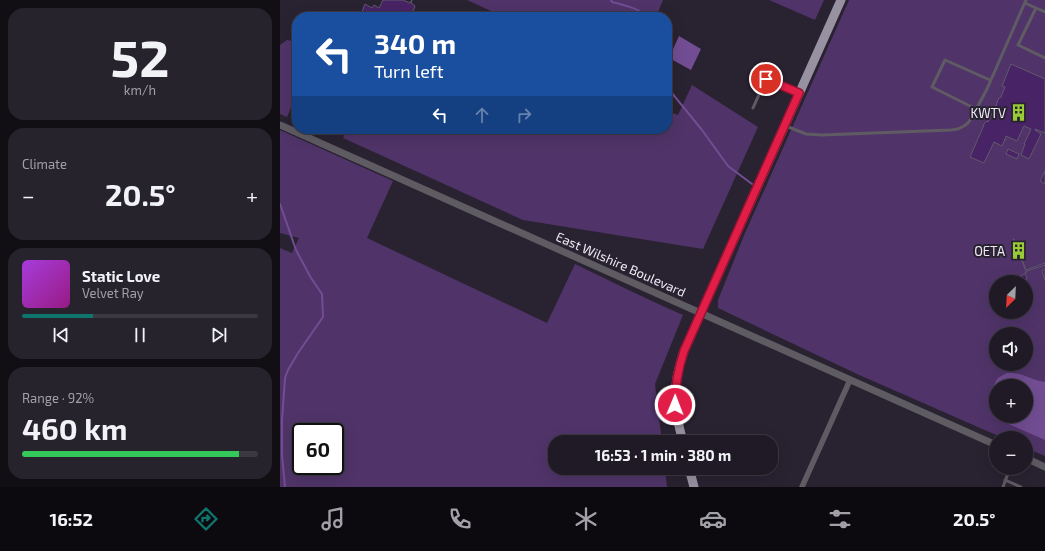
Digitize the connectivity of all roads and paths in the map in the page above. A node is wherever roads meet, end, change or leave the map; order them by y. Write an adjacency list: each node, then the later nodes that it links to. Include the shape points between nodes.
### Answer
1 (841, 0): 7 (main road)
2 (1025, 1): 3 (lane); 6 (lane)
3 (1036, 8): 4 (lane); 5 (lane, via 1018,45)
4 (1045, 12)
5 (1045, 58)
6 (990, 80): 9 (lane); 9 (lane, via 945,60 932,87)
7 (799, 93): 8 (lane, via 766,79); 11 (main road)
8 (753, 108)
9 (976, 109): 11 (lane, via 968,123 951,130 817,135)
10 (280, 125): 12 (street, East Wilshire Boulevard)
11 (785, 125): 14 (main road)
12 (292, 130)
13 (300, 134): 14 (street, East Wilshire Boulevard)
14 (701, 313): 15 (street, East Wilshire Boulevard); 16 (main road, via 684,351 676,378 675,405)
15 (850, 380): 17 (street, East Wilshire Boulevard); 24 (street)
16 (680, 435)
17 (989, 442)
18 (1033, 461): 19 (street)
19 (1045, 466)
20 (691, 475): 23 (main road)
21 (1007, 475): 22 (lane)
22 (1005, 480): 25 (lane); 26 (lane)
23 (694, 487)
24 (802, 487)
25 (1003, 487)
26 (1021, 487)

